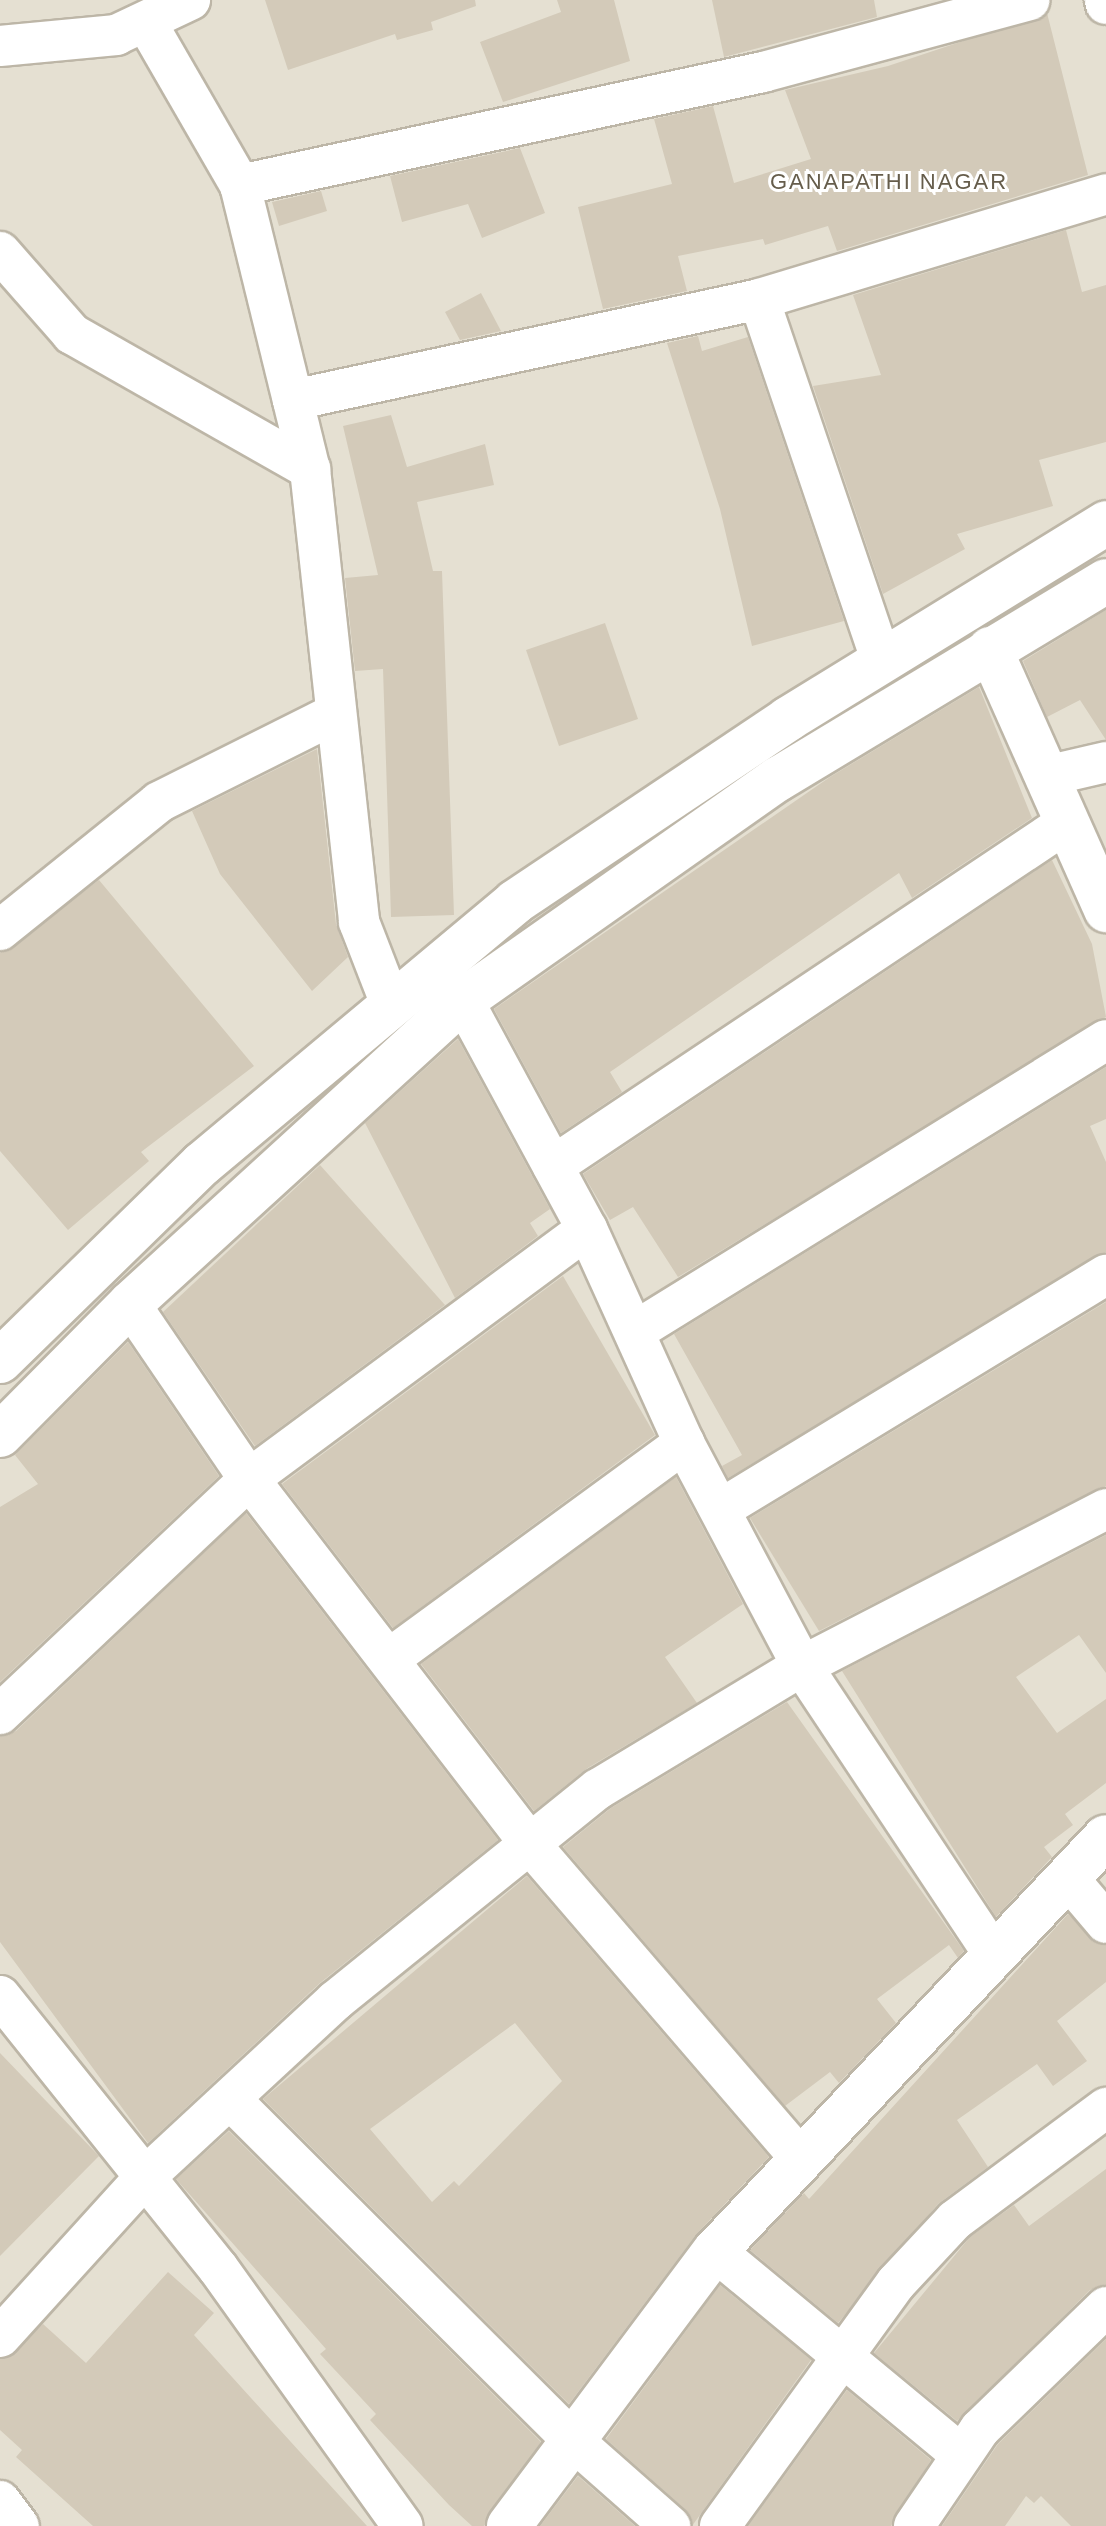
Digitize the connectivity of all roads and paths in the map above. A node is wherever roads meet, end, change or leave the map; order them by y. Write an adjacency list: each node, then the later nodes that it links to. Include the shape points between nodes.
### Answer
1 (190, 0): 3 (street)
2 (1029, 0): 5 (street, via 763,72)
3 (146, 22): 4 (street, via 116,35); 5 (street)
4 (0, 46)
5 (240, 185): 9 (street)
6 (1106, 194): 8 (street)
7 (0, 252): 10 (street, via 72,334)
8 (759, 299): 9 (street); 14 (street)
9 (293, 400): 10 (street)
10 (310, 469): 15 (street)
11 (1106, 523): 14 (street)
12 (1106, 581): 13 (street)
13 (990, 649): 17 (street); 21 (street, via 778,779)
14 (881, 659): 22 (street, via 515,902)
15 (333, 715): 20 (street, via 159,802); 22 (street, via 359,922)
16 (1106, 762): 17 (street)
17 (1046, 776): 18 (street)
18 (1068, 822): 19 (street); 24 (street)
19 (1106, 910)
20 (0, 930)
21 (463, 1000): 24 (street); 27 (street)
22 (390, 1002): 29 (street, via 202,1164)
23 (1106, 1040): 28 (street)
24 (553, 1166): 25 (street)
25 (587, 1229): 28 (street); 32 (street)
26 (1106, 1275): 33 (street)
27 (130, 1304): 30 (street); 32 (street)
28 (637, 1330): 31 (street)
29 (0, 1361)
30 (0, 1435)
31 (684, 1443): 33 (street); 35 (street)
32 (249, 1479): 35 (street); 37 (street)
33 (724, 1507): 36 (street)
34 (1106, 1509): 36 (street)
35 (389, 1659): 39 (street)
36 (802, 1666): 39 (street, via 598,1789); 42 (street)
37 (0, 1714)
38 (1106, 1837): 40 (street)
39 (530, 1844): 44 (street, via 335,2001); 46 (street)
40 (1067, 1877): 41 (street); 42 (street)
41 (1106, 1923)
42 (993, 1953): 46 (street)
43 (0, 1996): 47 (street)
44 (230, 2099): 47 (street); 52 (street)
45 (1106, 2108): 51 (street, via 955,2220)
46 (800, 2158): 48 (street)
47 (145, 2177): 50 (street); 56 (street)
48 (715, 2251): 51 (street); 52 (street)
49 (1106, 2307): 53 (street)
50 (0, 2337)
51 (837, 2355): 53 (street); 59 (street)
52 (569, 2437): 57 (street); 58 (street)
53 (962, 2455): 60 (street)
54 (0, 2501): 55 (street)
55 (19, 2526)
56 (403, 2526)
57 (509, 2526)
58 (670, 2526)
59 (720, 2526)
60 (914, 2526)

